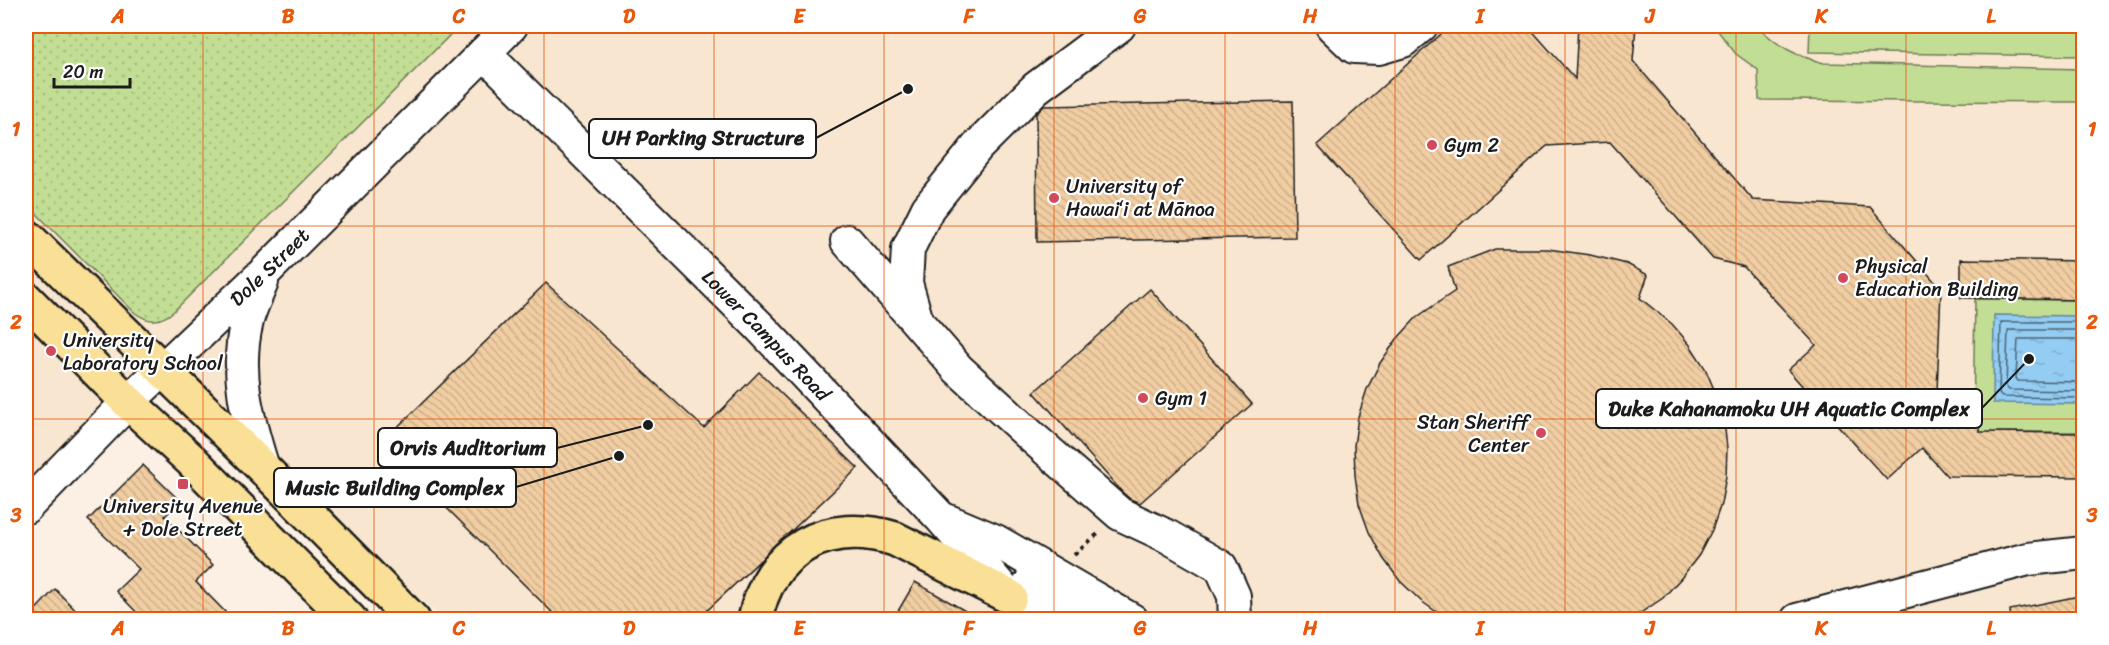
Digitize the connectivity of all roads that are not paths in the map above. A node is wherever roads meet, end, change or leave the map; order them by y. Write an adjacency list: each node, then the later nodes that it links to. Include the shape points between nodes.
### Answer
1 (511, 26): 5 (street, Dole Street)
2 (1119, 26): 10 (street, via 1036,88 978,146 928,208 908,249 906,283)
3 (1332, 26): 4 (street, via 1354,47 1378,48 1403,40)
4 (1420, 26)
5 (484, 53): 8 (street, Dole Street); 15 (street, Lower Campus Road, via 759,326)
6 (26, 236): 11 (main road)
7 (847, 241): 10 (street)
8 (267, 270): 11 (street, Dole Street); 13 (street, via 247,320 241,357 242,389)
9 (26, 300): 12 (main road)
10 (917, 322): 26 (street, via 958,369 1120,514 1221,567 1234,596)
11 (162, 371): 12 (street, Dole Street); 13 (main road)
12 (128, 402): 14 (street, Dole Street); 21 (main road)
13 (263, 468): 20 (main road)
14 (26, 507)
15 (940, 517): 16 (street); 18 (street, via 956,562); 19 (street, Lower Campus Road)
16 (971, 530): 24 (street, via 1055,603); 25 (street)
17 (2084, 553): 27 (street, via 2028,559)
18 (967, 575): 19 (main road); 22 (main road, via 895,539 867,532 839,532 820,537 788,557 765,588)
19 (1010, 608): 23 (street, Lower Campus Road)
20 (397, 614)
21 (350, 620)
22 (755, 620)
23 (1045, 620)
24 (1087, 620)
25 (1132, 620)
26 (1235, 620)
27 (1797, 620)

